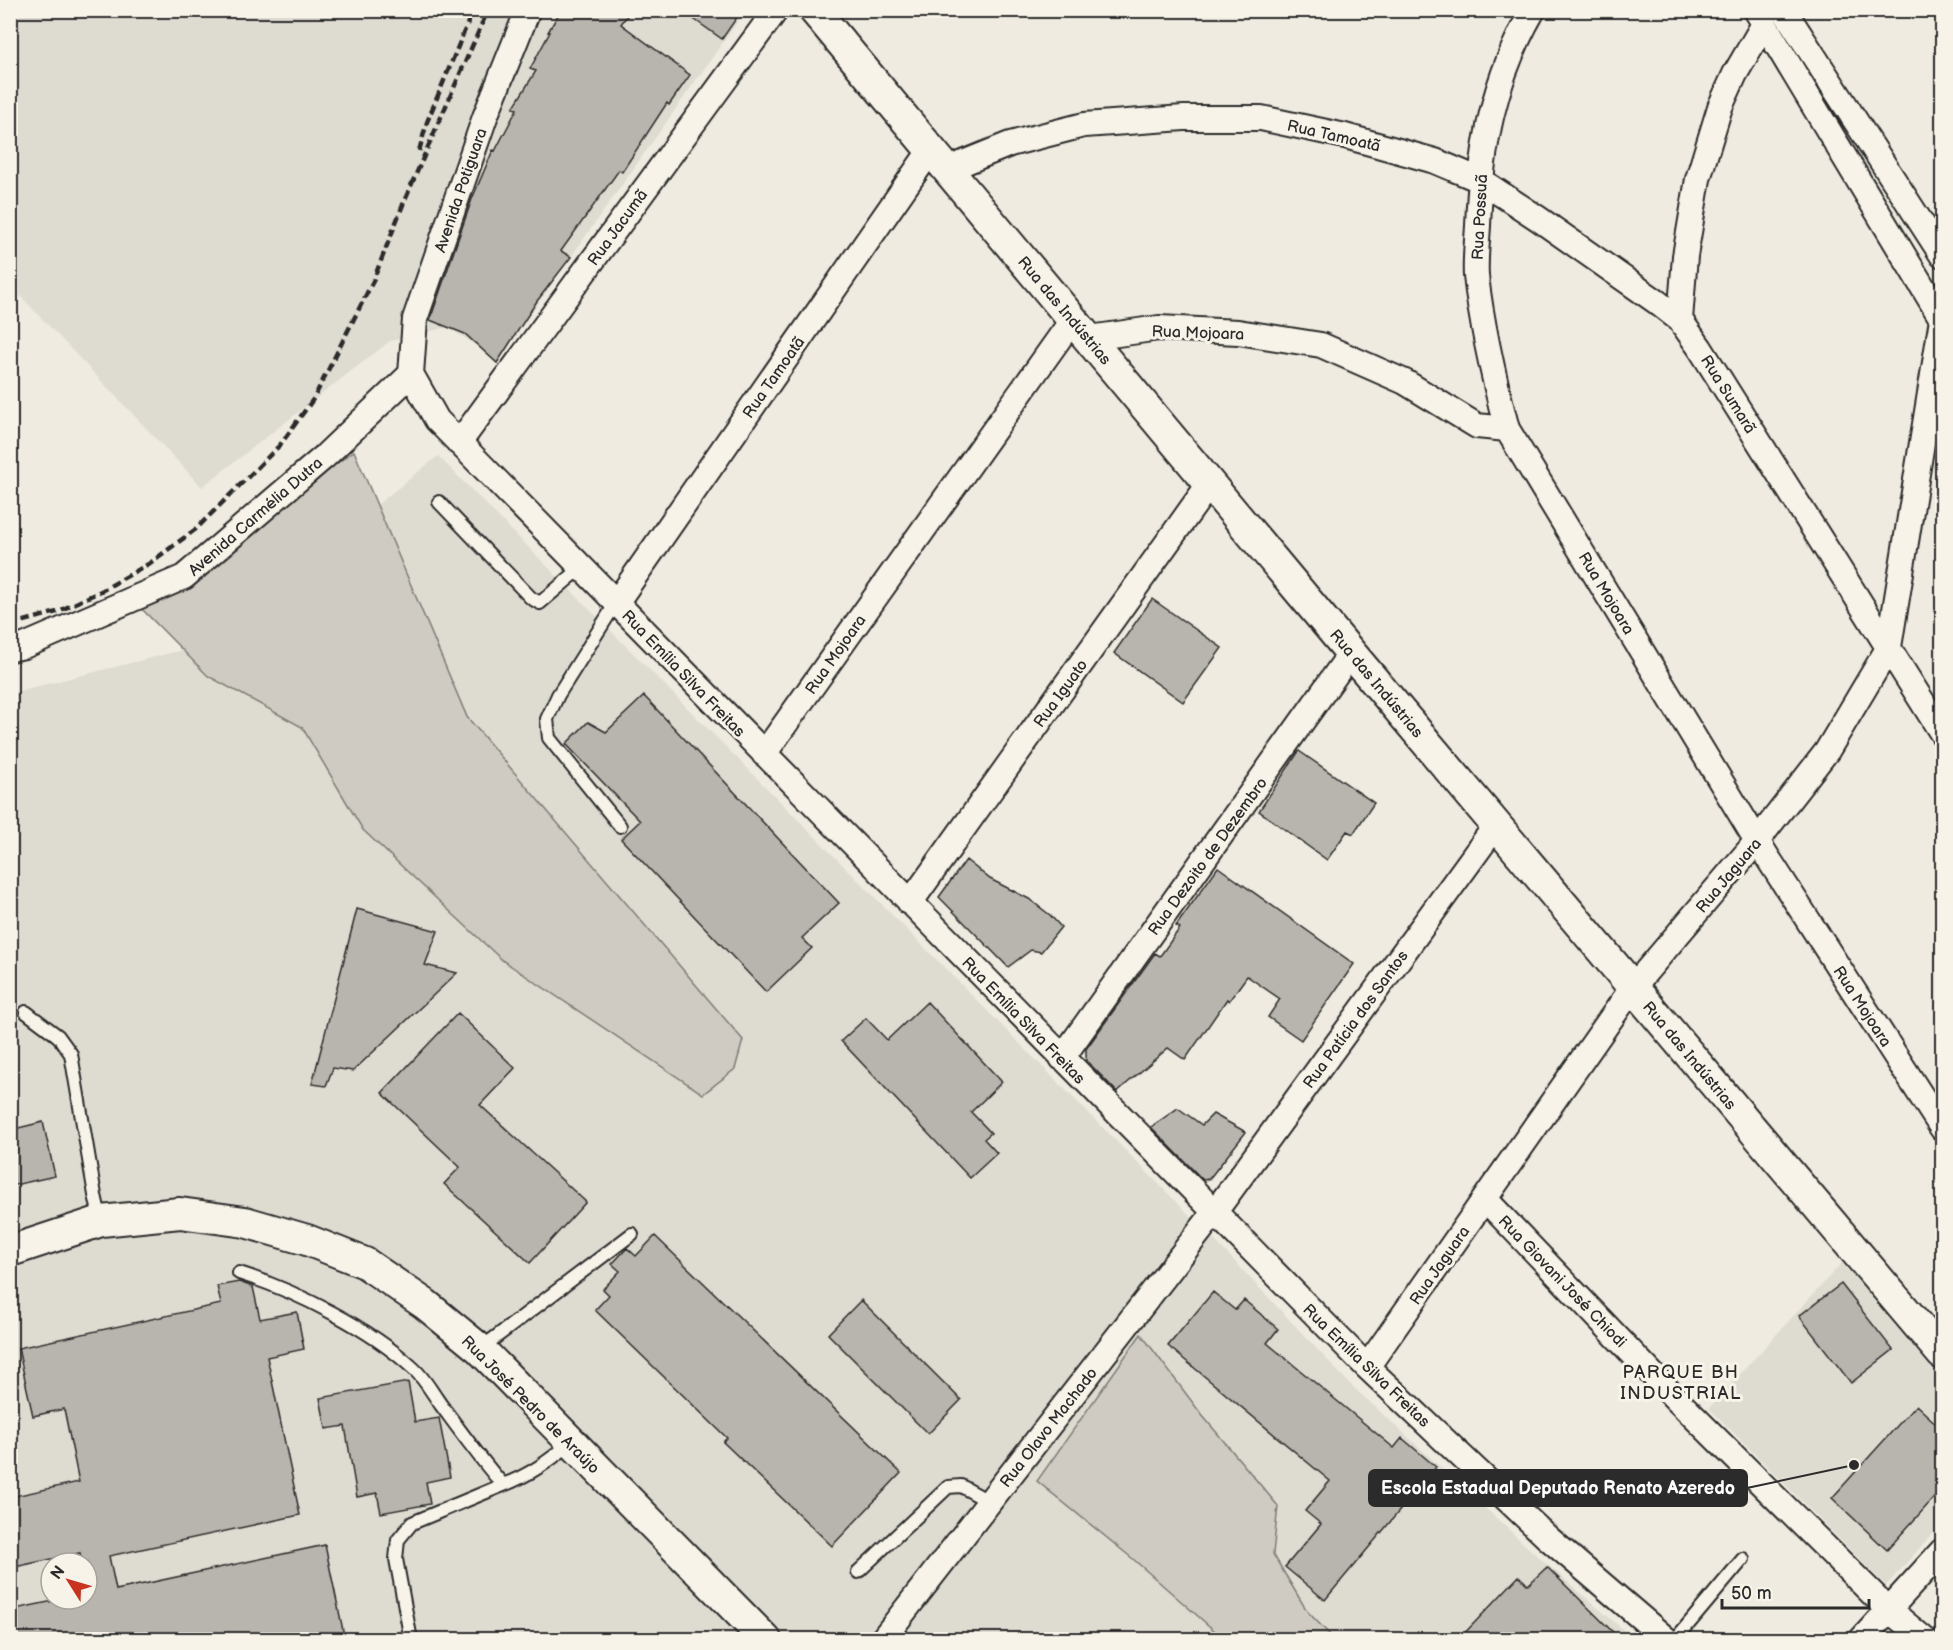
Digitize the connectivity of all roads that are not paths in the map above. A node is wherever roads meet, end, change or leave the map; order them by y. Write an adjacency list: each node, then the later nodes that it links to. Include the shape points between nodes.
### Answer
1 (528, 10): 13 (street, Avenida Potiguara, via 485,117 415,319)
2 (776, 10): 15 (street, Rua Jacumã)
3 (1533, 10): 8 (street, Rua Possuã, via 1496,93)
4 (1784, 10): 9 (street)
5 (820, 12): 7 (street, Rua das Indústrias)
6 (1760, 17): 10 (street); 11 (street, via 1719,107 1698,179 1685,256)
7 (938, 160): 8 (street, Rua Tamoatã, via 1084,125 1184,118 1261,118 1435,161); 12 (street, Rua das Indústrias); 19 (street, Rua Tamoatã)
8 (1480, 180): 11 (street, Rua Tamoatã); 14 (street, Rua Possuã, via 1476,274 1490,365)
9 (1942, 255)
10 (1942, 319): 20 (street, Rua Jaguara)
11 (1680, 320): 20 (street, Rua Sumarã)
12 (1082, 329): 14 (street, Rua Mojoara, via 1238,332 1321,345 1405,382 1477,426); 16 (street, Rua das Indústrias); 24 (street, Rua Mojoara)
13 (411, 374): 15 (street, Rua Emília Silva Freitas, via 437,420); 21 (street, Avenida Carmélia Dutra, via 324,457 184,577)
14 (1507, 429): 27 (street, Rua Mojoara)
15 (459, 443): 18 (street, Rua Emília Silva Freitas)
16 (1210, 483): 22 (street, Rua das Indústrias); 28 (street, Rua Iguato)
17 (439, 502): 18 (lane, via 540,603)
18 (581, 568): 19 (street, Rua Emília Silva Freitas)
19 (616, 603): 24 (street, Rua Emília Silva Freitas); 26 (lane, via 547,719 549,738)
20 (1889, 647): 23 (street, Rua Sumarã); 27 (street, Rua Jaguara, via 1827,751)
21 (10, 649)
22 (1351, 653): 25 (street, Rua das Indústrias); 31 (street, Rua Dezoito de Dezembro)
23 (1942, 733)
24 (764, 754): 28 (street, Rua Emília Silva Freitas)
25 (1497, 824): 29 (street, Rua das Indústrias); 34 (street, Rua Patícia dos Santos)
26 (620, 826)
27 (1757, 841): 29 (street, Rua Jaguara); 32 (street, Rua Mojoara)
28 (910, 903): 31 (street, Rua Emília Silva Freitas)
29 (1633, 987): 33 (street, Rua Jaguara); 40 (street, Rua das Indústrias)
30 (26, 1012): 35 (lane, via 58,1036 71,1054)
31 (1062, 1058): 34 (street, Rua Emília Silva Freitas)
32 (1942, 1128)
33 (1485, 1199): 41 (street, Rua Jaguara); 49 (street, Rua Giovani José Chiodi, via 1675,1398)
34 (1214, 1214): 41 (street, Rua Emília Silva Freitas); 44 (street, Rua Olavo Machado)
35 (101, 1221): 37 (street, Rua José Pedro de Araújo); 39 (street, Rua José Pedro de Araújo, via 180,1213 245,1222 307,1240 365,1263 425,1304)
36 (632, 1234): 39 (lane)
37 (10, 1251)
38 (239, 1273): 43 (lane, via 276,1284 332,1313 415,1370)
39 (480, 1349): 42 (street, Rua José Pedro de Araújo)
40 (1942, 1354)
41 (1367, 1367): 54 (street, Rua Emília Silva Freitas, via 1548,1538)
42 (571, 1443): 43 (lane, via 540,1468); 48 (street, Rua José Pedro de Araújo)
43 (503, 1485): 50 (lane, via 412,1523 398,1539 396,1559)
44 (990, 1502): 47 (lane, via 961,1486 948,1487); 53 (street, Rua Olavo Machado)
45 (1942, 1551): 49 (street)
46 (1743, 1559): 55 (lane)
47 (858, 1572)
48 (715, 1588): 51 (street); 52 (street, Rua José Pedro de Araújo)
49 (1888, 1609): 56 (street); 57 (street, Rua Giovani José Chiodi)
50 (411, 1640)
51 (736, 1640)
52 (766, 1640)
53 (882, 1640)
54 (1667, 1640)
55 (1676, 1640)
56 (1861, 1640)
57 (1924, 1640)

